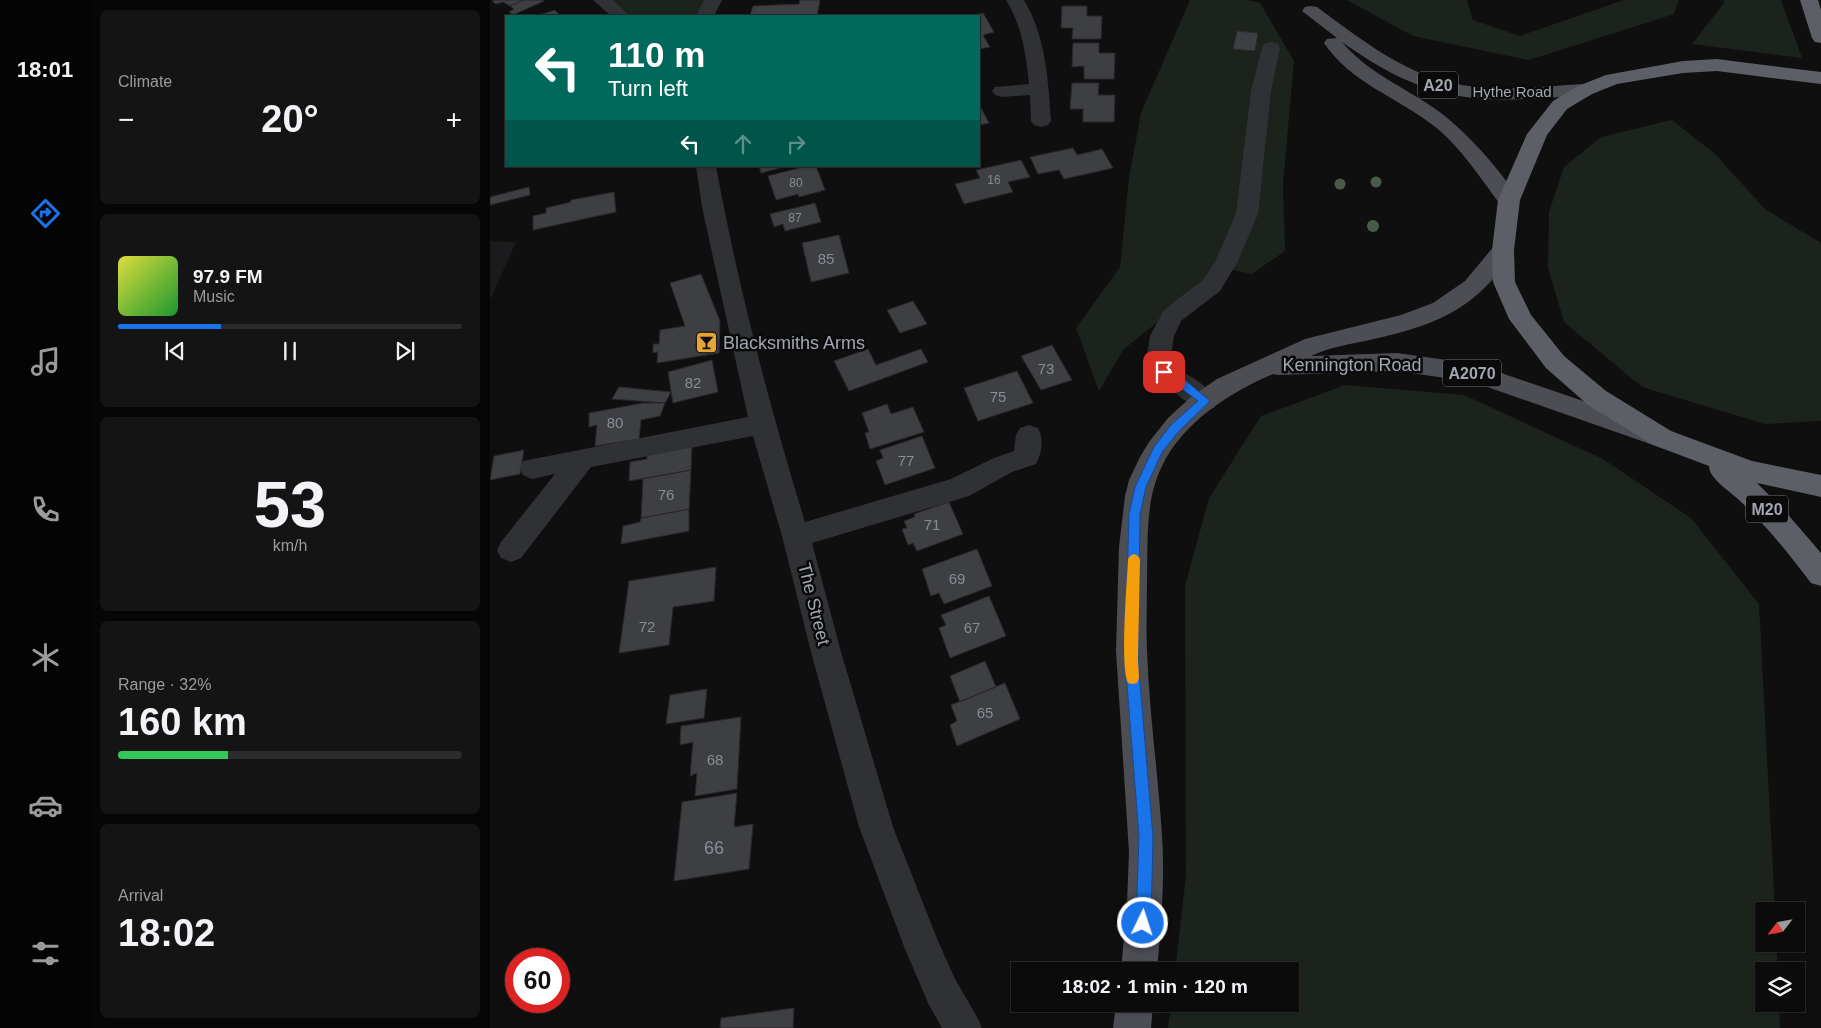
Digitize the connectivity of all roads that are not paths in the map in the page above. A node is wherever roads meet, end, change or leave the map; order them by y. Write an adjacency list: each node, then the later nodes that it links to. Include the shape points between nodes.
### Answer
1 (602, 0): 6 (street)
2 (713, 0): 7 (street)
3 (1015, 0): 11 (street, via 1022,10 1029,33)
4 (1809, 0): 8 (highway)
5 (1308, 6): 12 (main road, Hythe Road / A20, via 1391,66 1450,89 1481,93); 16 (main road, Hythe Road / A20, via 1339,51 1372,80 1450,129)
6 (620, 15)
7 (706, 15)
8 (1821, 38)
9 (1271, 48): 19 (street, via 1261,91 1247,214 1226,263 1212,285 1172,316 1162,336 1159,355 1164,372)
10 (1821, 78): 12 (highway, via 1717,65 1642,72)
11 (1039, 89): 13 (street); 14 (street)
12 (1585, 90): 16 (highway, via 1560,105 1542,126)
13 (1002, 91)
14 (1042, 121)
15 (706, 167): 20 (street, The Street)
16 (1509, 200): 17 (highway)
17 (1504, 250): 18 (main road, Kennington Road / A2070, via 1475,288 1432,315 1400,325 1315,342); 22 (highway, via 1504,282 1521,319 1555,362 1597,398)
18 (1271, 366): 19 (main road, Kennington Road / A2070, via 1252,372); 22 (main road, Kennington Road / A2070, via 1397,362 1475,373)
19 (1205, 401): 30 (main road, Kennington Road / A2070, via 1175,428 1157,450 1140,487 1135,514 1131,659 1146,837)
20 (762, 424): 24 (street); 27 (street, The Street)
21 (1029, 435): 27 (street, via 1027,457 1003,465 958,488)
22 (1662, 438): 23 (highway)
23 (1704, 455): 26 (highway, via 1750,471); 29 (highway, M20, via 1748,489 1783,524)
24 (583, 458): 25 (street); 28 (street)
25 (532, 468)
26 (1813, 484)
27 (796, 536): 32 (street, The Street, via 876,827 922,949)
28 (511, 550)
29 (1821, 574)
30 (1140, 962)
31 (1134, 1012): 33 (main road)
32 (963, 1028)
33 (1132, 1028)

